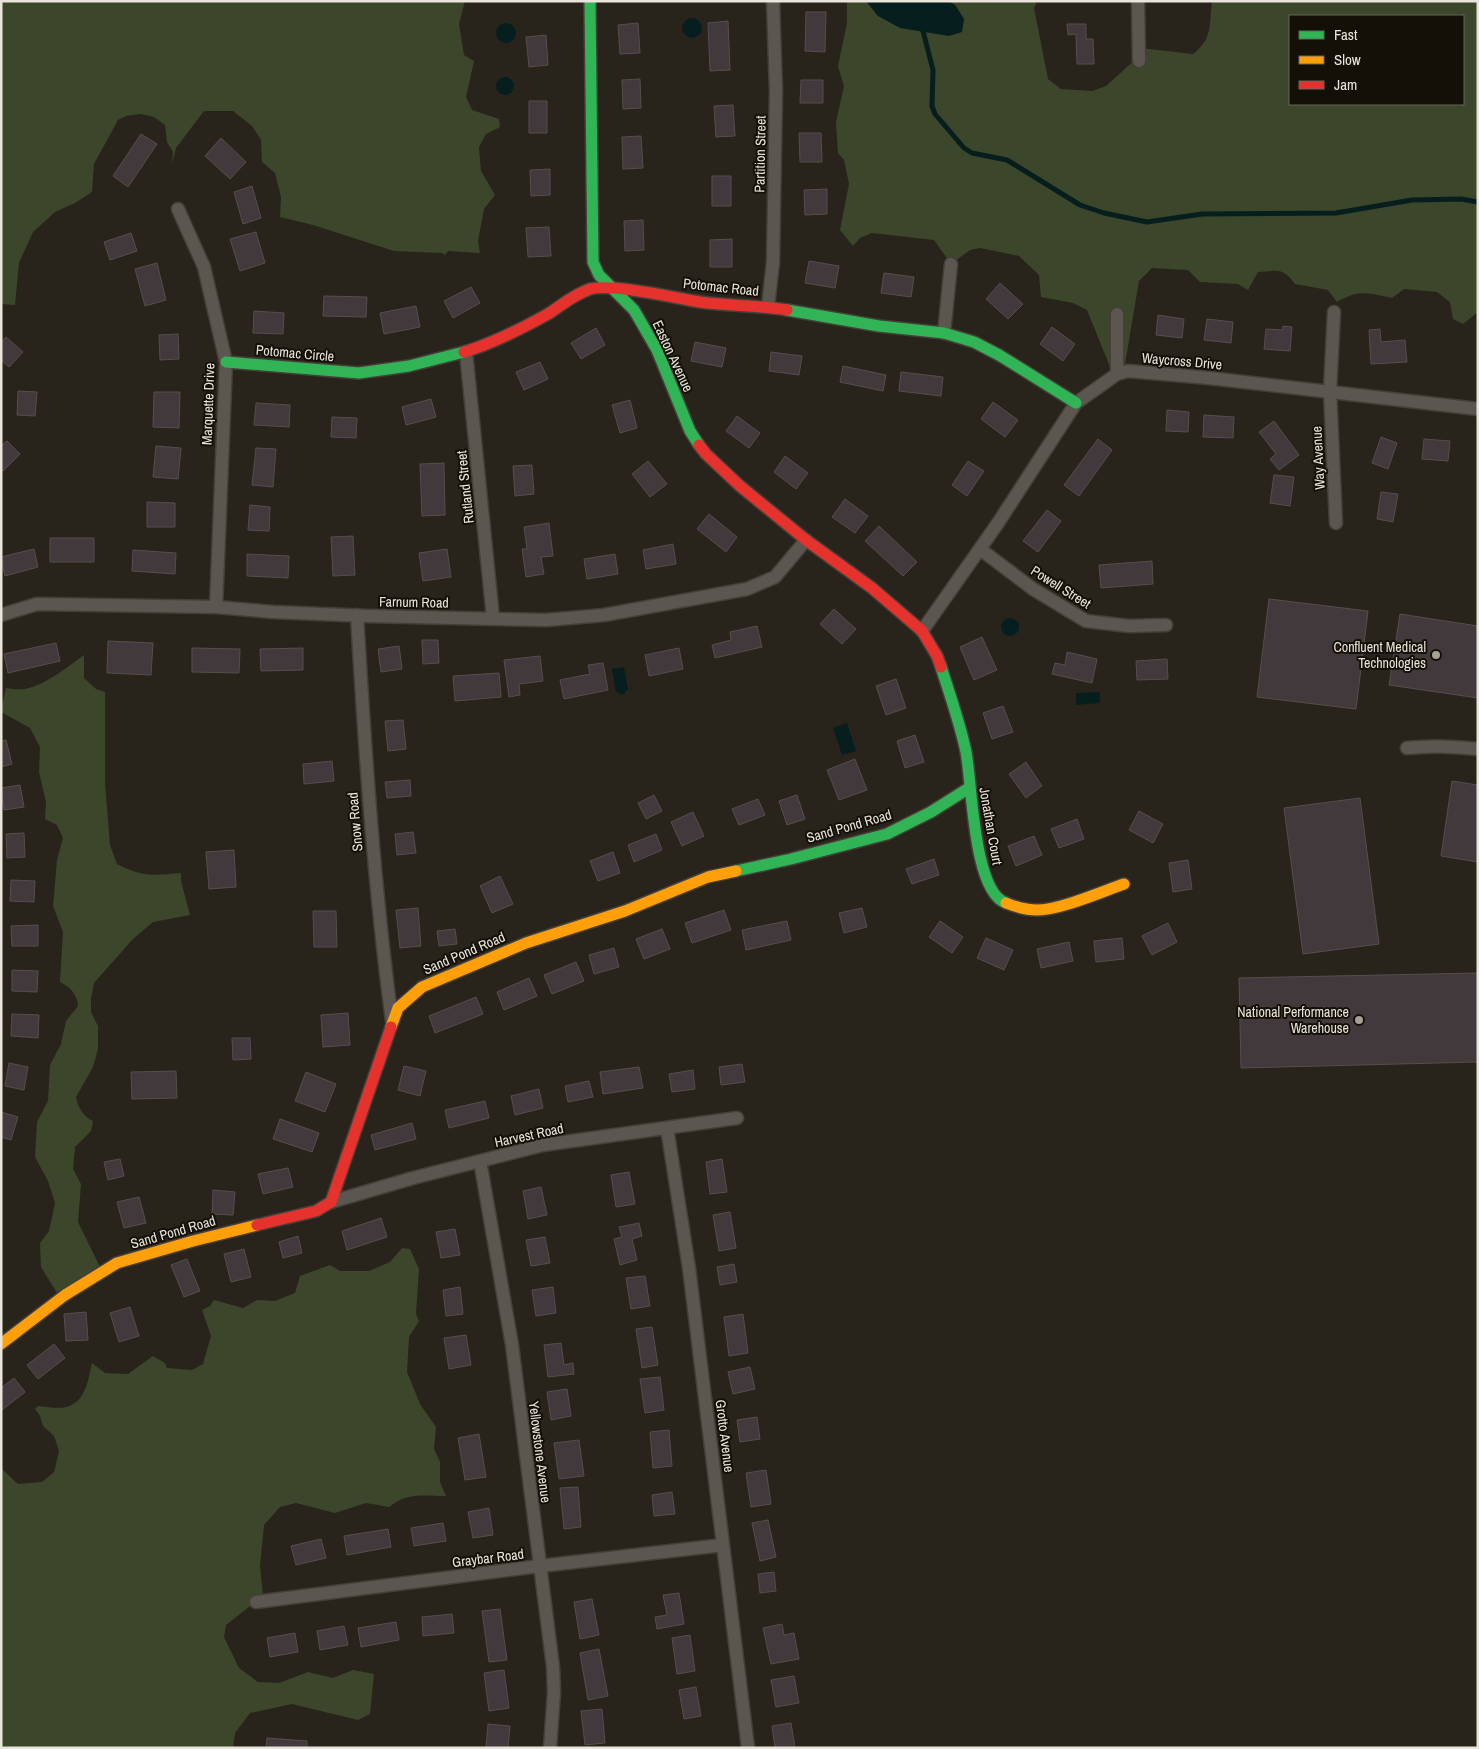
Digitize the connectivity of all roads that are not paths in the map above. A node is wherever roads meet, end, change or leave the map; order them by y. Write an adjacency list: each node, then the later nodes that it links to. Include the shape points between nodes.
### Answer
1 (590, 1): 7 (street, Easton Avenue, via 594,262 599,275)
2 (773, 1): 8 (street, Partition Street, via 776,92 773,262)
3 (1138, 1): 4 (street)
4 (1139, 61)
5 (178, 209): 13 (street, Marquette Drive, via 204,267)
6 (950, 264): 11 (street)
7 (613, 288): 8 (street, Potomac Road, via 702,302); 12 (street, Potomac Road, via 593,288 572,296 503,338); 20 (street, Easton Avenue, via 634,310 656,350 690,431 706,454)
8 (768, 307): 11 (street, Potomac Road)
9 (1334, 312): 16 (street, Way Avenue)
10 (1116, 314): 15 (street)
11 (944, 333): 17 (street, Potomac Road, via 974,342 999,355)
12 (466, 352): 14 (street, Potomac Road, via 409,366); 25 (street, Rutland Street)
13 (226, 362): 14 (street, Potomac Circle); 22 (street, Marquette Drive)
14 (361, 373)
15 (1117, 374): 16 (street, Waycross Drive, via 1128,371); 17 (street)
16 (1330, 391): 18 (street, Waycross Drive); 19 (street, Way Avenue)
17 (1076, 403): 21 (street)
18 (1478, 409)
19 (1336, 523)
20 (806, 540): 25 (street, Farnum Road, via 775,577 747,589 604,615 546,620); 27 (street, Easton Avenue, via 872,588)
21 (980, 549): 26 (street, Powell Street, via 1033,589 1086,621 1130,626); 27 (street)
22 (216, 608): 23 (street, Farnum Road); 24 (street, Farnum Road, via 37,604)
23 (357, 615): 25 (street, Farnum Road); 32 (street, Snow Road, via 371,838)
24 (1, 616)
25 (493, 618)
26 (1166, 625)
27 (922, 631): 30 (street, Jonathan Court, via 938,656 950,694 966,753)
28 (1407, 748): 29 (street, via 1449,745)
29 (1478, 749)
30 (969, 788): 31 (street, Jonathan Court, via 981,864 990,888 1002,902 1037,910); 32 (street, Sand Pond Road, via 887,834 708,876 625,911 526,942 475,963 422,987 398,1008)
31 (1124, 884)
32 (392, 1026): 36 (street, Sand Pond Road)
33 (737, 1118): 34 (street, Harvest Road)
34 (667, 1128): 35 (street, Harvest Road, via 543,1145); 38 (street, Grotto Avenue, via 689,1268)
35 (480, 1161): 36 (street, Harvest Road); 39 (street, Yellowstone Avenue, via 512,1345)
36 (331, 1202): 37 (street, Sand Pond Road, via 316,1210 117,1263 65,1295)
37 (1, 1344)
38 (724, 1545): 39 (street, Graybar Road); 42 (street, Grotto Avenue)
39 (540, 1566): 40 (street, Graybar Road); 41 (street, Yellowstone Avenue, via 553,1667)
40 (256, 1602)
41 (550, 1748)
42 (748, 1748)

